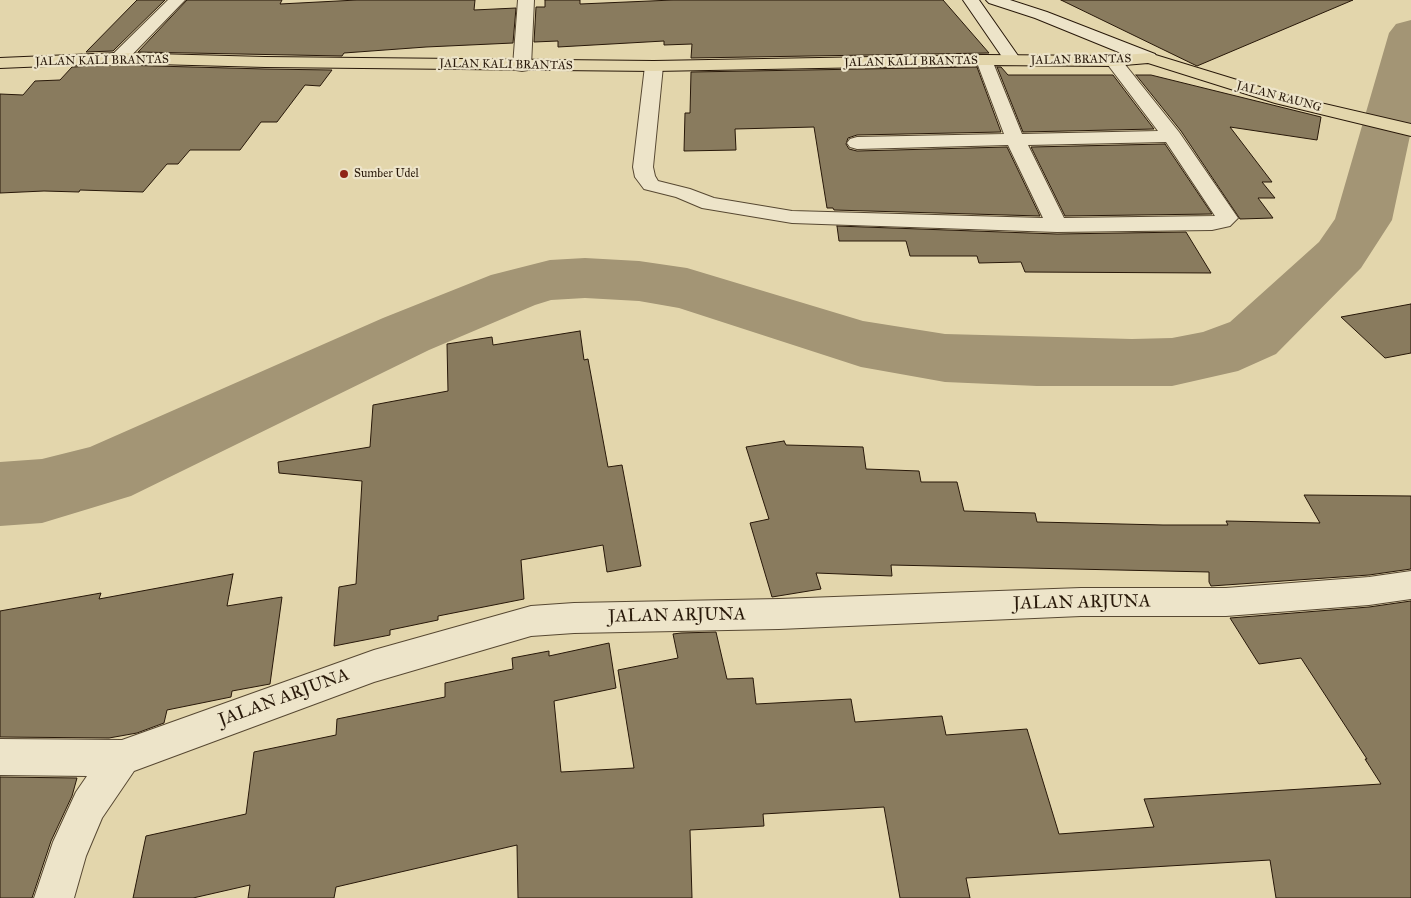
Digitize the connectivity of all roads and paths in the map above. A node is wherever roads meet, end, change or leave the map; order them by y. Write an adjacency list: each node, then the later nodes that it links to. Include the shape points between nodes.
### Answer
1 (177, 0): 5 (street)
2 (526, 0): 11 (street)
3 (971, 0): 8 (street)
4 (994, 0): 6 (street)
5 (119, 58): 10 (main road, JALAN KALI BRANTAS); 11 (main road, JALAN KALI BRANTAS)
6 (1149, 58): 9 (main road, JALAN BRANTAS); 13 (main road, JALAN RAUNG, via 1281,99)
7 (984, 60): 8 (main road, JALAN KALI BRANTAS); 12 (main road, JALAN KALI BRANTAS); 15 (street)
8 (1013, 60): 9 (main road, JALAN BRANTAS)
9 (1113, 61): 14 (street)
10 (0, 63)
11 (522, 66): 12 (main road, JALAN KALI BRANTAS)
12 (654, 66): 17 (street, via 643,167 651,185 709,204 792,217)
13 (1411, 130)
14 (1172, 136): 15 (street); 17 (street, via 1227,218 1212,223)
15 (1016, 139): 16 (street); 17 (street)
16 (857, 143)
17 (1057, 225)
18 (1411, 585): 20 (street, JALAN ARJUNA, via 1226,602 1081,602 531,621 374,666)
19 (0, 757): 20 (street)
20 (122, 758): 21 (street, via 89,805 67,856)
21 (54, 898)

